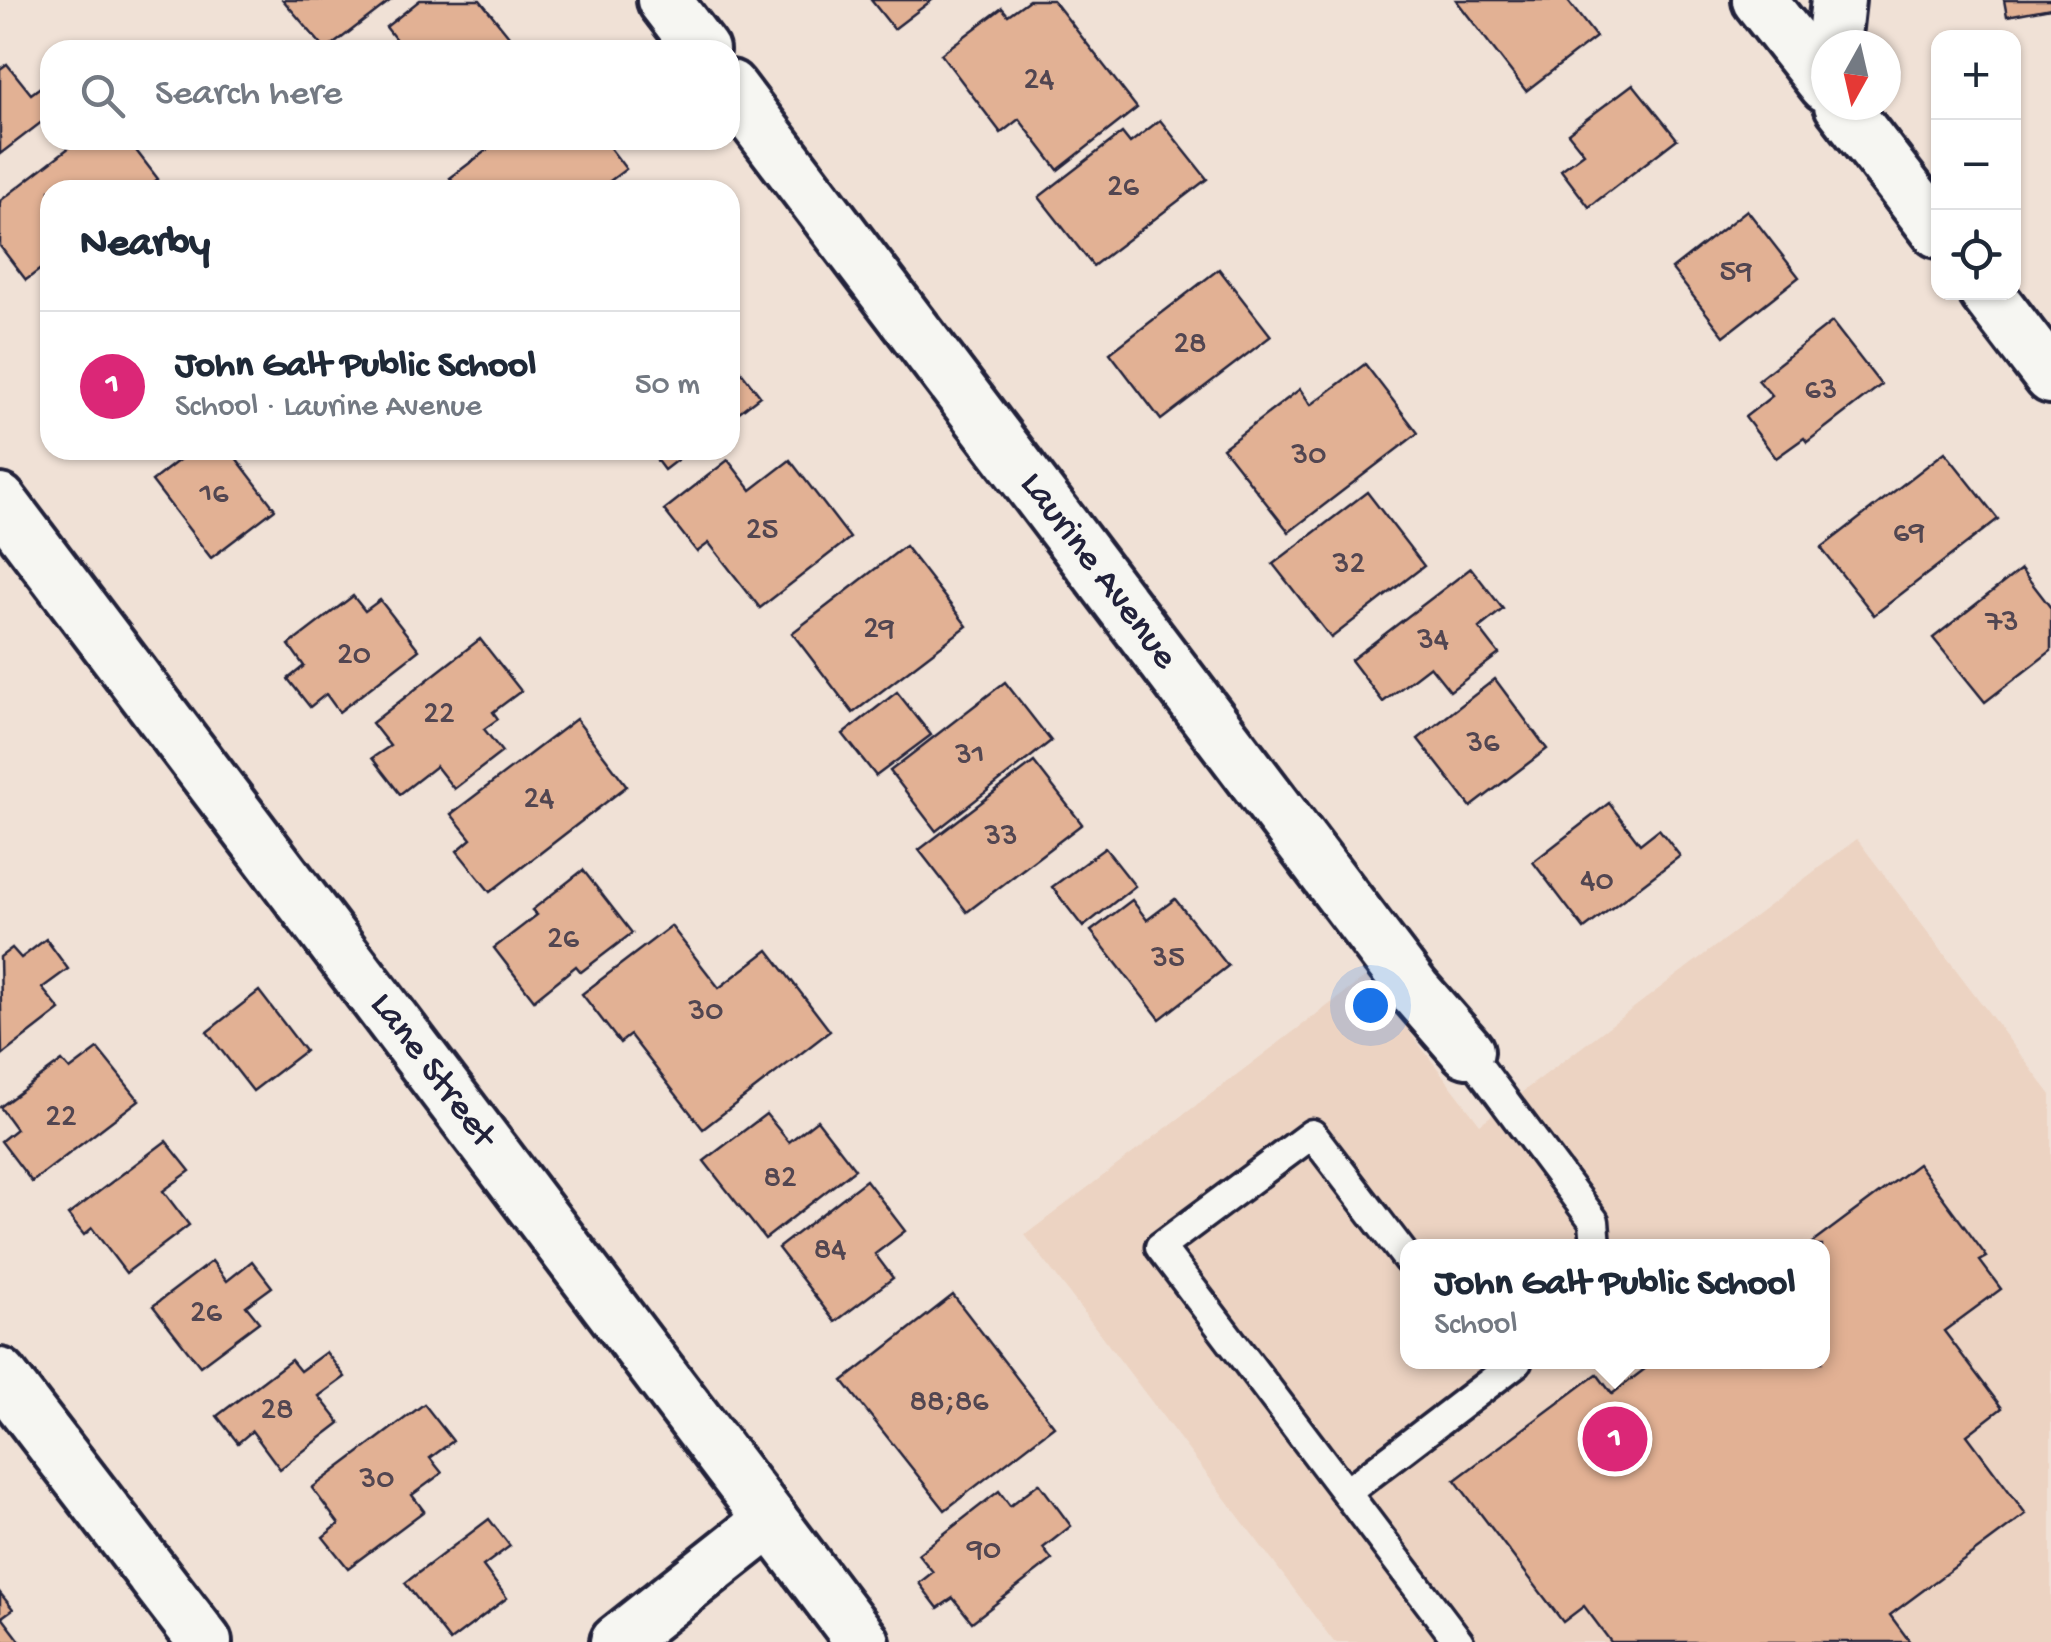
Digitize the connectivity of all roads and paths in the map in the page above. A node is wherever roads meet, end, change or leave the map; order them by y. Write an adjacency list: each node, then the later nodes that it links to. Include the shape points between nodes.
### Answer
1 (664, 0): 5 (street)
2 (1758, 0): 6 (street)
3 (1838, 0): 4 (street)
4 (1835, 30)
5 (694, 40)
6 (1811, 66)
7 (740, 99): 13 (street, Laurine Avenue)
8 (1853, 120): 9 (street)
9 (1931, 222)
10 (1992, 300): 11 (street)
11 (2051, 377)
12 (0, 501): 19 (street, Lane Street)
13 (1467, 1052): 14 (lane, via 1594,1221)
14 (1595, 1239)
15 (1400, 1250): 18 (lane, via 1312,1134 1160,1248)
16 (1497, 1369): 18 (lane)
17 (0, 1375): 20 (street)
18 (1347, 1492): 23 (lane)
19 (771, 1520): 21 (street); 22 (street, Lane Street)
20 (204, 1642)
21 (616, 1642)
22 (864, 1642)
23 (1459, 1642)

